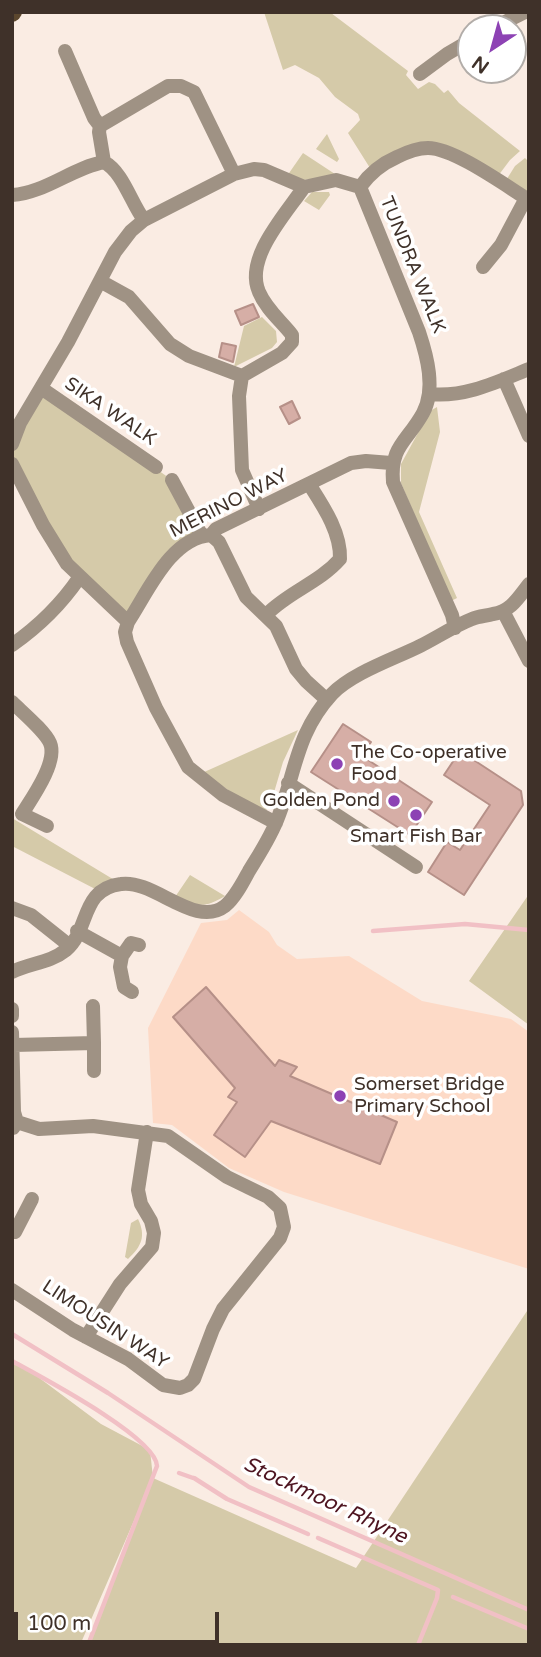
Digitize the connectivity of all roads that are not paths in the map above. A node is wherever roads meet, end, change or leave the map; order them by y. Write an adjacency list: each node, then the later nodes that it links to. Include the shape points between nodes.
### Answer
1 (457, 48): 3 (street)
2 (65, 51): 4 (street)
3 (420, 74)
4 (100, 126): 5 (street); 6 (street, via 168,86 181,86 194,92)
5 (104, 162): 9 (street); 11 (street, via 116,171)
6 (234, 174): 7 (street, via 264,170); 11 (street)
7 (304, 187): 8 (street, via 336,180); 15 (street, via 264,247 255,274 259,293 292,335 292,342)
8 (360, 187): 10 (street, via 368,175 390,160 426,148 448,153); 18 (street, TUNDRA WALK, via 423,343)
9 (12, 195)
10 (527, 199): 12 (street, via 501,245)
11 (144, 220): 13 (street, via 124,239)
12 (482, 267)
13 (100, 281): 15 (street, via 130,297 170,344); 17 (street)
14 (529, 369): 16 (street)
15 (242, 376): 28 (street, via 242,470)
16 (504, 379): 18 (street, via 464,393); 21 (street)
17 (41, 388): 20 (street); 25 (street, SIKA WALK)
18 (429, 394): 23 (street, via 423,413)
19 (12, 405): 20 (street)
20 (26, 413): 22 (street)
21 (529, 436)
22 (12, 444)
23 (391, 463): 27 (street, MERINO WAY, via 351,463); 35 (street, via 397,495)
24 (12, 464): 30 (street, via 54,544)
25 (156, 467)
26 (173, 480): 29 (street)
27 (309, 484): 28 (street, MERINO WAY); 33 (street, via 334,530 340,559)
28 (259, 509): 29 (street, MERINO WAY)
29 (207, 535): 33 (street, via 219,542 246,597); 34 (street, MERINO WAY, via 172,555)
30 (79, 578): 34 (street); 36 (street, via 40,625)
31 (529, 584): 32 (street)
32 (503, 611): 35 (street); 37 (street)
33 (266, 615): 38 (street, via 296,669)
34 (128, 622): 41 (street, via 127,642 188,767 223,795)
35 (455, 628): 38 (street, via 360,676)
36 (12, 645)
37 (529, 662)
38 (327, 700): 40 (street, via 299,748)
39 (12, 702): 42 (street, via 50,743 52,758 22,814)
40 (288, 783): 41 (street); 43 (street)
41 (276, 824): 45 (street, via 244,880 227,905 218,910 197,911 142,886 121,884 98,894)
42 (47, 826)
43 (416, 867)
44 (12, 908): 47 (street, via 31,915)
45 (77, 931): 47 (street); 48 (street)
46 (139, 945): 48 (street, via 131,943)
47 (70, 946): 49 (street, via 44,962)
48 (122, 956): 50 (street, via 124,987)
49 (12, 972)
50 (132, 992)
51 (93, 1006): 55 (street)
52 (12, 1009): 53 (street)
53 (12, 1016)
54 (13, 1038): 55 (street); 57 (street)
55 (94, 1043): 56 (street)
56 (94, 1071)
57 (15, 1126): 58 (street, LIMOUSIN WAY, via 93,1126)
58 (147, 1132): 62 (street, via 138,1190 154,1233 152,1247 120,1284); 62 (street, LIMOUSIN WAY, via 178,1141 228,1177 268,1197 280,1208 284,1227 265,1259 223,1310 188,1385 163,1385 128,1359)
59 (32, 1199): 60 (street)
60 (12, 1231)
61 (12, 1290): 62 (street, LIMOUSIN WAY)
62 (86, 1337)

